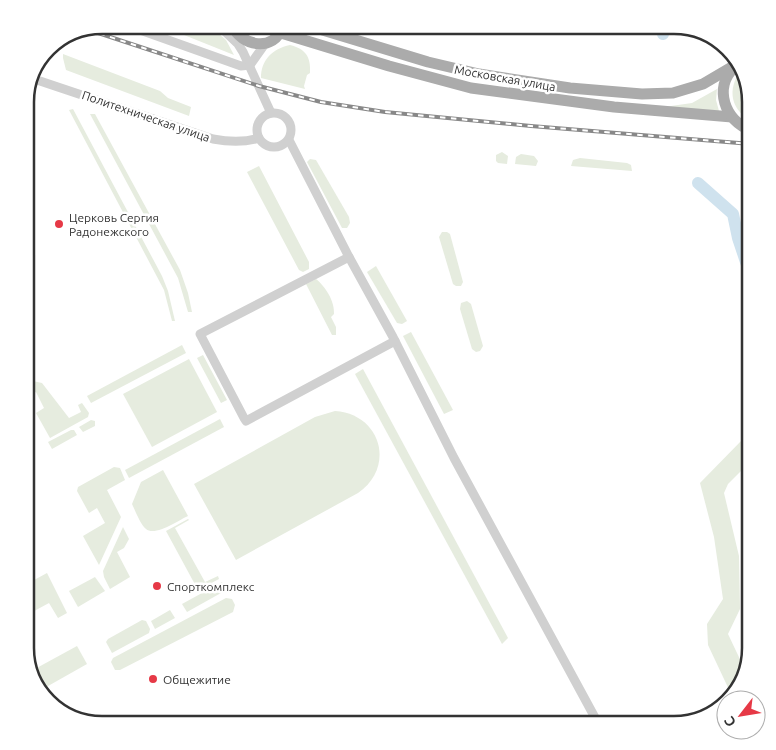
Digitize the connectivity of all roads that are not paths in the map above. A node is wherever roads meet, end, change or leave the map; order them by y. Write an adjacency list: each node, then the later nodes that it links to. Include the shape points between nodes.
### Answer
1 (151, 34): 10 (street, via 241,66)
2 (227, 34): 8 (street)
3 (235, 34): 8 (street)
4 (240, 34): 9 (main road, via 253,44)
5 (278, 34): 9 (main road, Московская улица)
6 (296, 34): 15 (main road, Московская улица, via 389,66 471,88 614,108)
7 (336, 34): 11 (main road, Московская улица, via 479,74 570,88 642,94 674,93 703,84)
8 (238, 44): 10 (street)
9 (264, 44): 10 (street)
10 (250, 65): 14 (street)
11 (733, 67)
12 (733, 69): 15 (main road, via 723,90 726,109)
13 (38, 80): 17 (street, Политехническая улица, via 213,139 230,142)
14 (271, 113): 17 (street, via 265,115 258,125); 18 (street, via 287,119 292,129)
15 (732, 118): 16 (main road)
16 (742, 126)
17 (259, 138): 18 (street, via 272,148)
18 (289, 140): 19 (street)
19 (349, 257): 20 (street); 20 (street, via 200,334 246,421)
20 (395, 341): 21 (street, via 454,458)
21 (594, 716)

